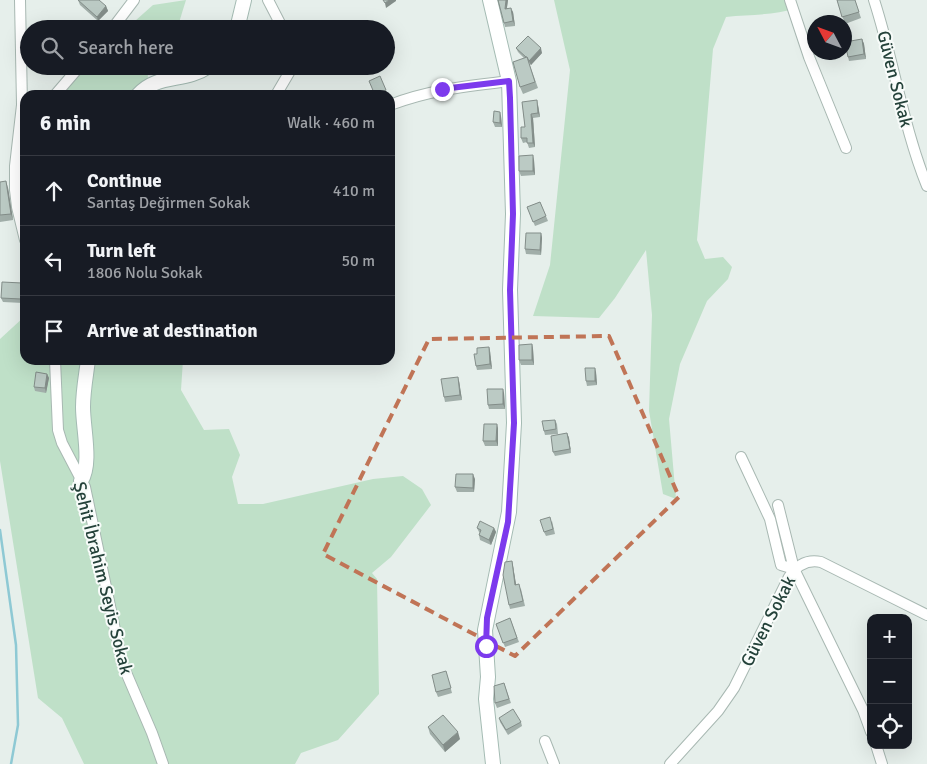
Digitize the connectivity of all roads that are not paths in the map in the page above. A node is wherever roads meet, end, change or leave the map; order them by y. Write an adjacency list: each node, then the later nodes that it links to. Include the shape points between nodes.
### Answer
1 (134, 0): 9 (street)
2 (244, 0): 10 (street)
3 (268, 0): 11 (street)
4 (490, 0): 16 (street)
5 (790, 0): 23 (street, via 806,50)
6 (874, 0): 26 (street, Güven Sokak, via 911,143)
7 (22, 3): 8 (street)
8 (22, 20)
9 (119, 20)
10 (239, 20)
11 (278, 20)
12 (22, 75): 17 (street)
13 (72, 75): 18 (street)
14 (192, 75): 19 (street, via 161,81)
15 (288, 75): 20 (street)
16 (509, 81): 21 (street, via 442,89); 39 (street, via 514,423 508,522 485,630 486,699)
17 (22, 90)
18 (59, 90)
19 (146, 90)
20 (279, 90)
21 (395, 103)
22 (20, 122): 25 (street)
23 (846, 148)
24 (20, 157): 25 (street)
25 (15, 166): 27 (street, via 16,207)
26 (927, 186)
27 (20, 222)
28 (55, 365): 31 (street, Şehit İbrahim Seyis Sokak, via 58,430)
29 (87, 365): 31 (street, via 83,405 88,461)
30 (741, 456): 33 (street, via 770,519 781,565)
31 (81, 481): 38 (street, Şehit İbrahim Seyis Sokak, via 87,496 122,663)
32 (778, 505): 33 (street)
33 (794, 569): 34 (street, Güven Sokak, via 812,560 821,562); 35 (street); 41 (street, Güven Sokak, via 734,688 718,711)
34 (927, 614)
35 (867, 721)
36 (545, 741): 40 (street)
37 (877, 749): 42 (street)
38 (163, 764)
39 (492, 764)
40 (554, 764)
41 (670, 764)
42 (882, 764)

